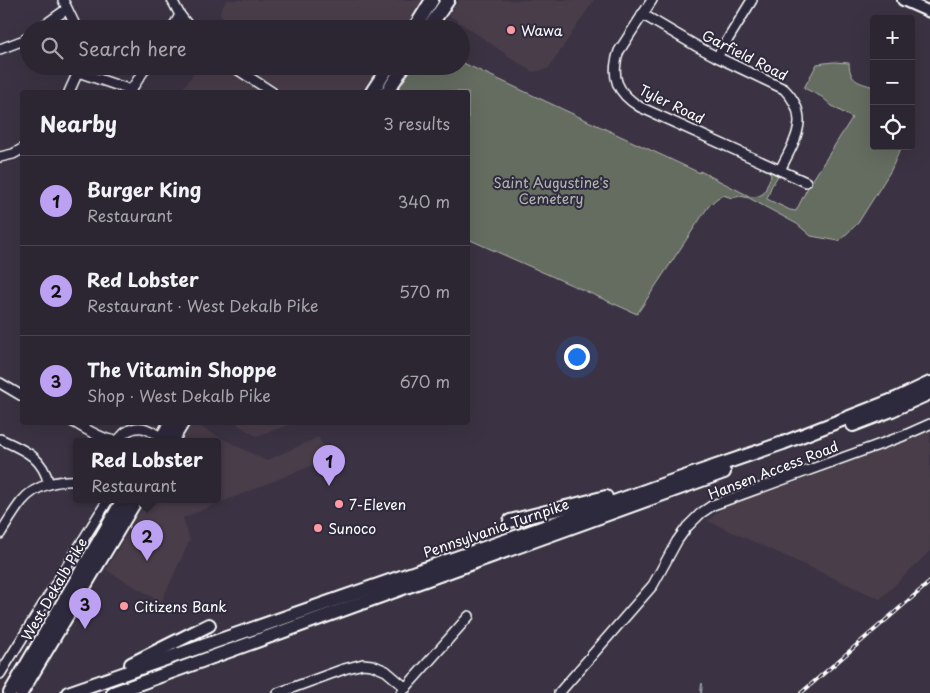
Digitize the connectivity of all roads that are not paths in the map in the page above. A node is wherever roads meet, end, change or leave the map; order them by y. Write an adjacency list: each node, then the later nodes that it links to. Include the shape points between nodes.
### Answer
1 (172, 0): 9 (street)
2 (652, 0): 8 (street, Tyler Road)
3 (752, 0): 18 (street)
4 (904, 0): 7 (main road)
5 (441, 1): 14 (highway); 15 (highway)
6 (65, 4): 10 (street); 11 (street)
7 (930, 12)
8 (642, 14): 18 (street, Garfield Road); 33 (street, Tyler Road, via 616,59 616,79 625,96 640,106)
9 (180, 15): 12 (street); 13 (street)
10 (48, 20)
11 (72, 20)
12 (177, 20)
13 (184, 20)
14 (423, 20)
15 (432, 20)
16 (20, 42): 17 (street)
17 (0, 49)
18 (716, 57): 33 (street, Garfield Road, via 784,88 796,103 798,132)
19 (76, 75): 25 (street)
20 (92, 75): 26 (street)
21 (141, 75): 27 (street)
22 (246, 75): 28 (street)
23 (383, 75): 29 (highway)
24 (398, 75): 30 (highway)
25 (70, 90)
26 (125, 90)
27 (131, 90)
28 (269, 90)
29 (373, 90)
30 (387, 90)
31 (20, 150): 32 (street)
32 (0, 157)
33 (780, 170): 34 (street, Tyler Road)
34 (806, 182)
35 (0, 383): 38 (street)
36 (930, 383): 50 (highway, Pennsylvania Turnpike, via 783,443)
37 (930, 393): 64 (highway, Pennsylvania Turnpike, via 622,510)
38 (20, 395)
39 (930, 424): 66 (street, Hansen Access Road, via 713,505 701,513 687,527 653,585)
40 (78, 425): 43 (street)
41 (170, 425): 46 (highway)
42 (180, 425): 47 (highway)
43 (102, 438)
44 (119, 438): 45 (street, via 137,427 146,428)
45 (160, 438)
46 (165, 438)
47 (167, 438)
48 (0, 439): 51 (street, via 41,464)
49 (73, 481): 51 (street)
50 (667, 483): 54 (highway); 63 (highway, Pennsylvania Turnpike)
51 (49, 484): 55 (street, via 32,492)
52 (106, 503): 59 (street)
53 (126, 503): 62 (highway, West Dekalb Pike)
54 (510, 521)
55 (3, 524): 56 (street)
56 (0, 534)
57 (469, 616): 61 (street)
58 (209, 625): 63 (highway)
59 (0, 674)
60 (294, 690): 61 (street, via 363,664 386,670); 65 (street)
61 (403, 690)
62 (16, 691)
63 (68, 693)
64 (112, 693)
65 (278, 693)
66 (559, 693)

